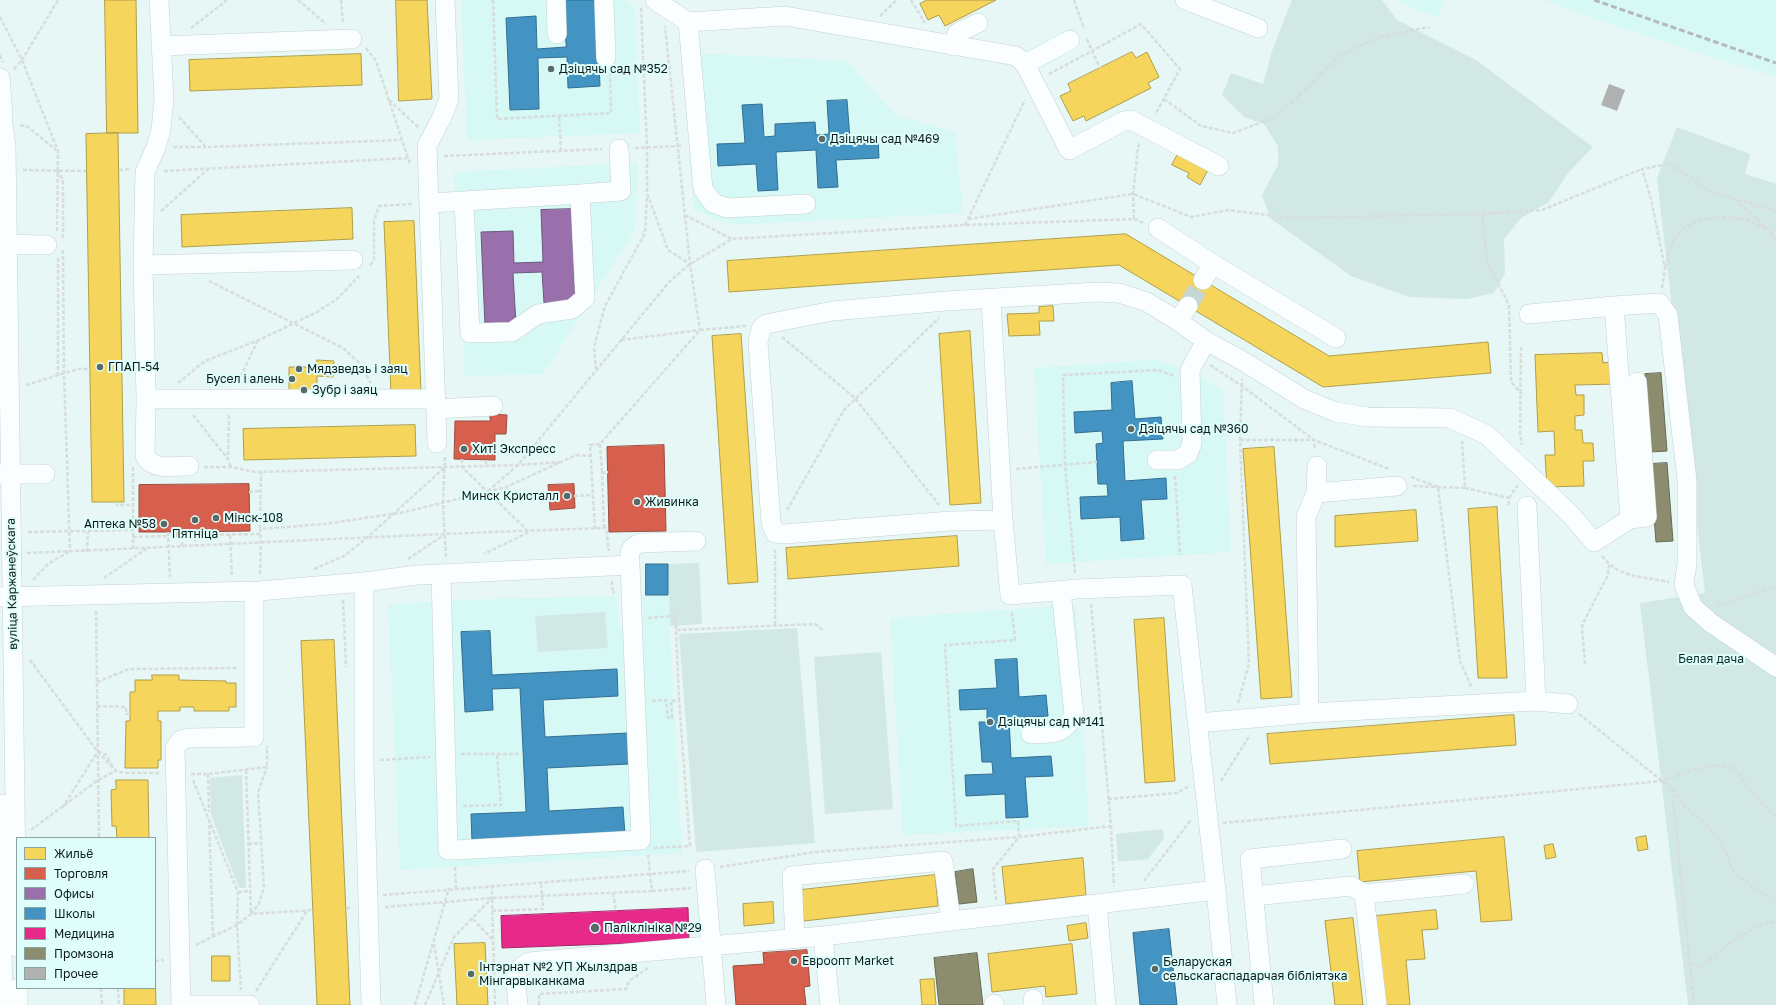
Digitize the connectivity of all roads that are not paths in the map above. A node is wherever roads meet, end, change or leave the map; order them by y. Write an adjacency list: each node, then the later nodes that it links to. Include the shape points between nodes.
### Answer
1 (159, 0): 14 (street)
2 (445, 0): 23 (street, via 449,99 429,148)
3 (556, 0): 10 (street)
4 (604, 0): 15 (street)
5 (1185, 0): 9 (street)
6 (653, 3): 7 (street)
7 (688, 22): 13 (street, via 785,16); 24 (street, via 703,189 713,203 727,208)
8 (978, 23): 13 (street, via 957,33)
9 (1258, 28)
10 (557, 34)
11 (1080, 36): 16 (street)
12 (348, 39): 14 (street)
13 (945, 44): 16 (street, via 1016,56)
14 (165, 45): 29 (street, via 161,130 145,172)
15 (606, 58)
16 (1026, 64): 20 (street, via 1069,150 1124,121 1131,120)
17 (6, 74): 18 (street, вуліца Каржанеўскага)
18 (7, 116): 26 (street, вуліца Каржанеўскага)
19 (619, 149): 21 (street, via 621,191)
20 (1219, 166)
21 (580, 194): 22 (street); 22 (street, via 585,298 572,309 538,314 512,332 470,333)
22 (464, 201): 23 (street)
23 (430, 203): 40 (street)
24 (806, 204)
25 (1158, 228): 28 (street)
26 (4, 244): 27 (street); 34 (street, вуліца Каржанеўскага)
27 (54, 248)
28 (1213, 264): 31 (street); 36 (street)
29 (143, 265): 30 (street); 39 (street)
30 (362, 266)
31 (1203, 280)
32 (990, 300): 37 (street, via 1097,292 1119,293 1183,313); 52 (street); 52 (street, via 946,301 833,311 766,324 761,328 758,342 771,523 775,532 784,534 951,521)
33 (1614, 306): 35 (street); 51 (street); 62 (street, via 1659,304 1668,315 1687,480 1687,564 1684,585 1693,607 1711,623)
34 (4, 311): 46 (street, вуліца Каржанеўскага)
35 (1529, 314)
36 (1336, 338)
37 (1202, 349): 43 (street, via 1190,370 1192,443 1188,454); 51 (street, via 1243,361 1304,399 1336,412 1367,417 1450,418 1487,435 1523,478 1570,514 1594,542)
38 (1637, 382): 51 (street, via 1647,517)
39 (146, 399): 40 (street, via 178,392 229,399 382,400); 44 (street, via 145,456 148,462 156,466)
40 (436, 404): 41 (street); 42 (street)
41 (493, 406)
42 (437, 443)
43 (1166, 460)
44 (189, 466)
45 (1317, 466): 49 (street)
46 (5, 474): 47 (street); 54 (street, вуліца Каржанеўскага)
47 (44, 474)
48 (1399, 478): 49 (street)
49 (1316, 494): 65 (street, via 1306,517)
50 (1518, 510): 63 (street)
51 (1630, 519)
52 (1003, 520): 59 (street, via 1010,595)
53 (696, 541): 55 (street, via 641,543 633,546 628,552)
54 (10, 551): 60 (street, вуліца Каржанеўскага)
55 (630, 564): 56 (street); 56 (street, via 641,840 448,850 440,756)
56 (444, 574): 57 (street)
57 (364, 582): 58 (street); 84 (street, via 364,763)
58 (256, 591): 60 (street); 81 (street, via 254,737 189,738 180,740 175,748 181,1005)
59 (1076, 593): 66 (street, via 1182,585); 67 (street, via 1074,715 1070,725 1060,732)
60 (11, 597): 71 (street, вуліца Каржанеўскага)
61 (0, 616): 82 (street, вуліца Каржанеўскага)
62 (1776, 667)
63 (1536, 702): 64 (street); 65 (street)
64 (1568, 704)
65 (1309, 713): 66 (street)
66 (1198, 723): 72 (street)
67 (1031, 734)
68 (1342, 849): 74 (street, via 1250,858)
69 (706, 878): 79 (street)
70 (1464, 884): 73 (street)
71 (16, 889)
72 (1216, 890): 75 (street); 89 (street)
73 (1364, 894): 74 (street, via 1351,886); 91 (street)
74 (1254, 896): 90 (street)
75 (1114, 902): 76 (street); 88 (street)
76 (951, 921): 77 (street); 78 (street, via 943,861 792,876)
77 (823, 936): 78 (street); 87 (street)
78 (795, 939): 79 (street)
79 (711, 947): 85 (street, via 529,962 517,970); 86 (street)
80 (18, 989): 83 (street)
81 (247, 1004)
82 (3, 1005)
83 (18, 1005)
84 (371, 1005)
85 (518, 1005)
86 (715, 1005)
87 (830, 1005)
88 (1106, 1005)
89 (1227, 1005)
90 (1264, 1005)
91 (1377, 1005)

